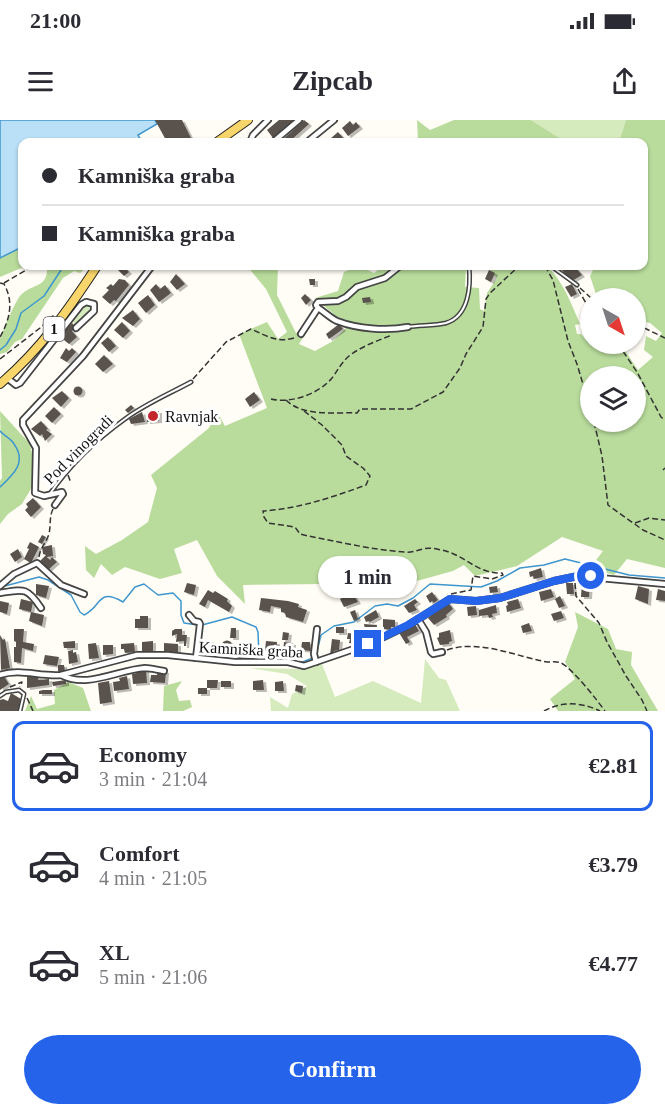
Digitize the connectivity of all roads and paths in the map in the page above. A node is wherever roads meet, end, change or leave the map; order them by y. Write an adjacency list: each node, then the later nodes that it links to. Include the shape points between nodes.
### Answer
1 (248, 120): 5 (main road)
2 (268, 120): 6 (street)
3 (299, 120): 7 (street)
4 (334, 120): 8 (street)
5 (223, 138)
6 (252, 138)
7 (278, 138)
8 (312, 138)
9 (27, 270): 18 (path)
10 (94, 270): 34 (main road, 1, via 53,330)
11 (149, 270): 44 (street, Pod vinogradi, via 83,356 23,420 36,452 35,493)
12 (395, 270): 22 (street, via 385,278 357,287 338,301 321,301 316,305)
13 (469, 270): 24 (lane, via 467,298 460,315 445,323)
14 (515, 270): 39 (path, via 486,299 483,327 443,393 411,409)
15 (547, 270): 33 (path)
16 (556, 270): 19 (lane)
17 (0, 283): 18 (path)
18 (4, 284): 29 (path, via 11,305)
19 (577, 285): 20 (path); 21 (path)
20 (580, 288)
21 (580, 295)
22 (318, 308): 26 (street, via 343,323); 28 (street)
23 (56, 312): 32 (path)
24 (408, 327): 26 (street)
25 (76, 328): 34 (street, via 94,311 94,304 81,304 20,383 16,385)
26 (399, 328): 38 (path, via 351,354 322,388)
27 (646, 329): 30 (path)
28 (301, 334): 35 (path, via 281,341 251,329 239,334 226,342)
29 (0, 337)
30 (665, 338)
31 (625, 354): 40 (path)
32 (0, 359)
33 (580, 374)
34 (7, 378): 36 (main road, 1)
35 (191, 382): 42 (lane, Pod vinogradi, via 126,418)
36 (0, 384)
37 (271, 399): 38 (path)
38 (286, 400): 39 (path)
39 (304, 411): 55 (path, via 370,476 366,485 323,500 264,511 268,523 295,527 308,536 376,549 440,550 489,574 502,573 492,579 473,576 471,590 451,592)
40 (665, 420)
41 (596, 432): 47 (path, via 608,505)
42 (67, 472): 43 (path); 44 (lane, Pod vinogradi)
43 (71, 483)
44 (48, 495): 45 (street, via 63,494)
45 (55, 505): 49 (path)
46 (665, 520): 47 (path, via 649,518)
47 (634, 523): 48 (path)
48 (665, 540)
49 (37, 563): 52 (street); 54 (street, via 61,585)
50 (574, 576): 51 (street); 55 (street, via 500,598); 73 (path, via 576,596 599,622)
51 (665, 584)
52 (0, 586)
53 (0, 592): 56 (street, via 23,589)
54 (84, 594)
55 (450, 599): 58 (street, Kamniška graba)
56 (41, 608)
57 (189, 615): 61 (street, via 200,626)
58 (418, 620): 60 (street, via 431,652); 62 (street, Kamniška graba, via 354,649)
59 (317, 629): 62 (street)
60 (442, 652): 72 (path, via 478,647 558,662 567,666)
61 (196, 658): 62 (street, Kamniška graba, via 304,666); 65 (street, Kamniška graba, via 137,656)
62 (315, 658)
63 (164, 671): 65 (street, via 147,668 90,680)
64 (0, 675): 65 (street, Kamniška graba)
65 (61, 675)
66 (0, 696): 68 (lane, via 19,690 24,694)
67 (27, 699): 69 (path)
68 (20, 711)
69 (33, 711)
70 (544, 711): 71 (path, via 556,704 579,704)
71 (600, 711)
72 (605, 711)
73 (647, 711)

